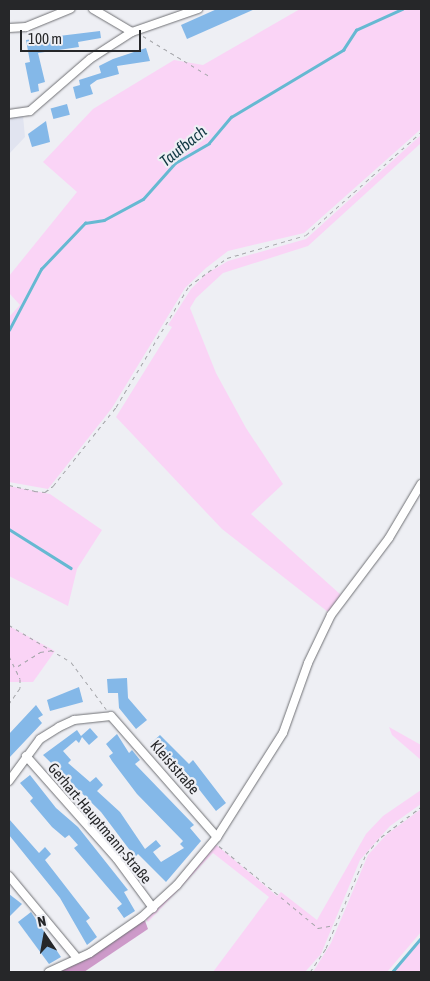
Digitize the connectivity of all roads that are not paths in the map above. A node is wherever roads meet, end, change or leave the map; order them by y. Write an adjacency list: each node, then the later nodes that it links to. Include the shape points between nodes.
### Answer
1 (70, 9): 4 (street, via 26,27)
2 (92, 9): 5 (street)
3 (198, 9): 5 (street)
4 (9, 28)
5 (132, 32): 6 (street, via 90,59 23,114)
6 (9, 114)
7 (421, 484): 10 (street, via 389,538 331,614 308,663 283,733)
8 (26, 756): 9 (street); 10 (street, Kleiststraße, via 59,727 74,720 111,716); 12 (street, Gerhart-Hauptmann-Straße, via 117,859)
9 (9, 782)
10 (215, 839): 12 (street)
11 (9, 876): 13 (street)
12 (152, 908): 13 (street)
13 (77, 958): 14 (street)
14 (49, 972)

